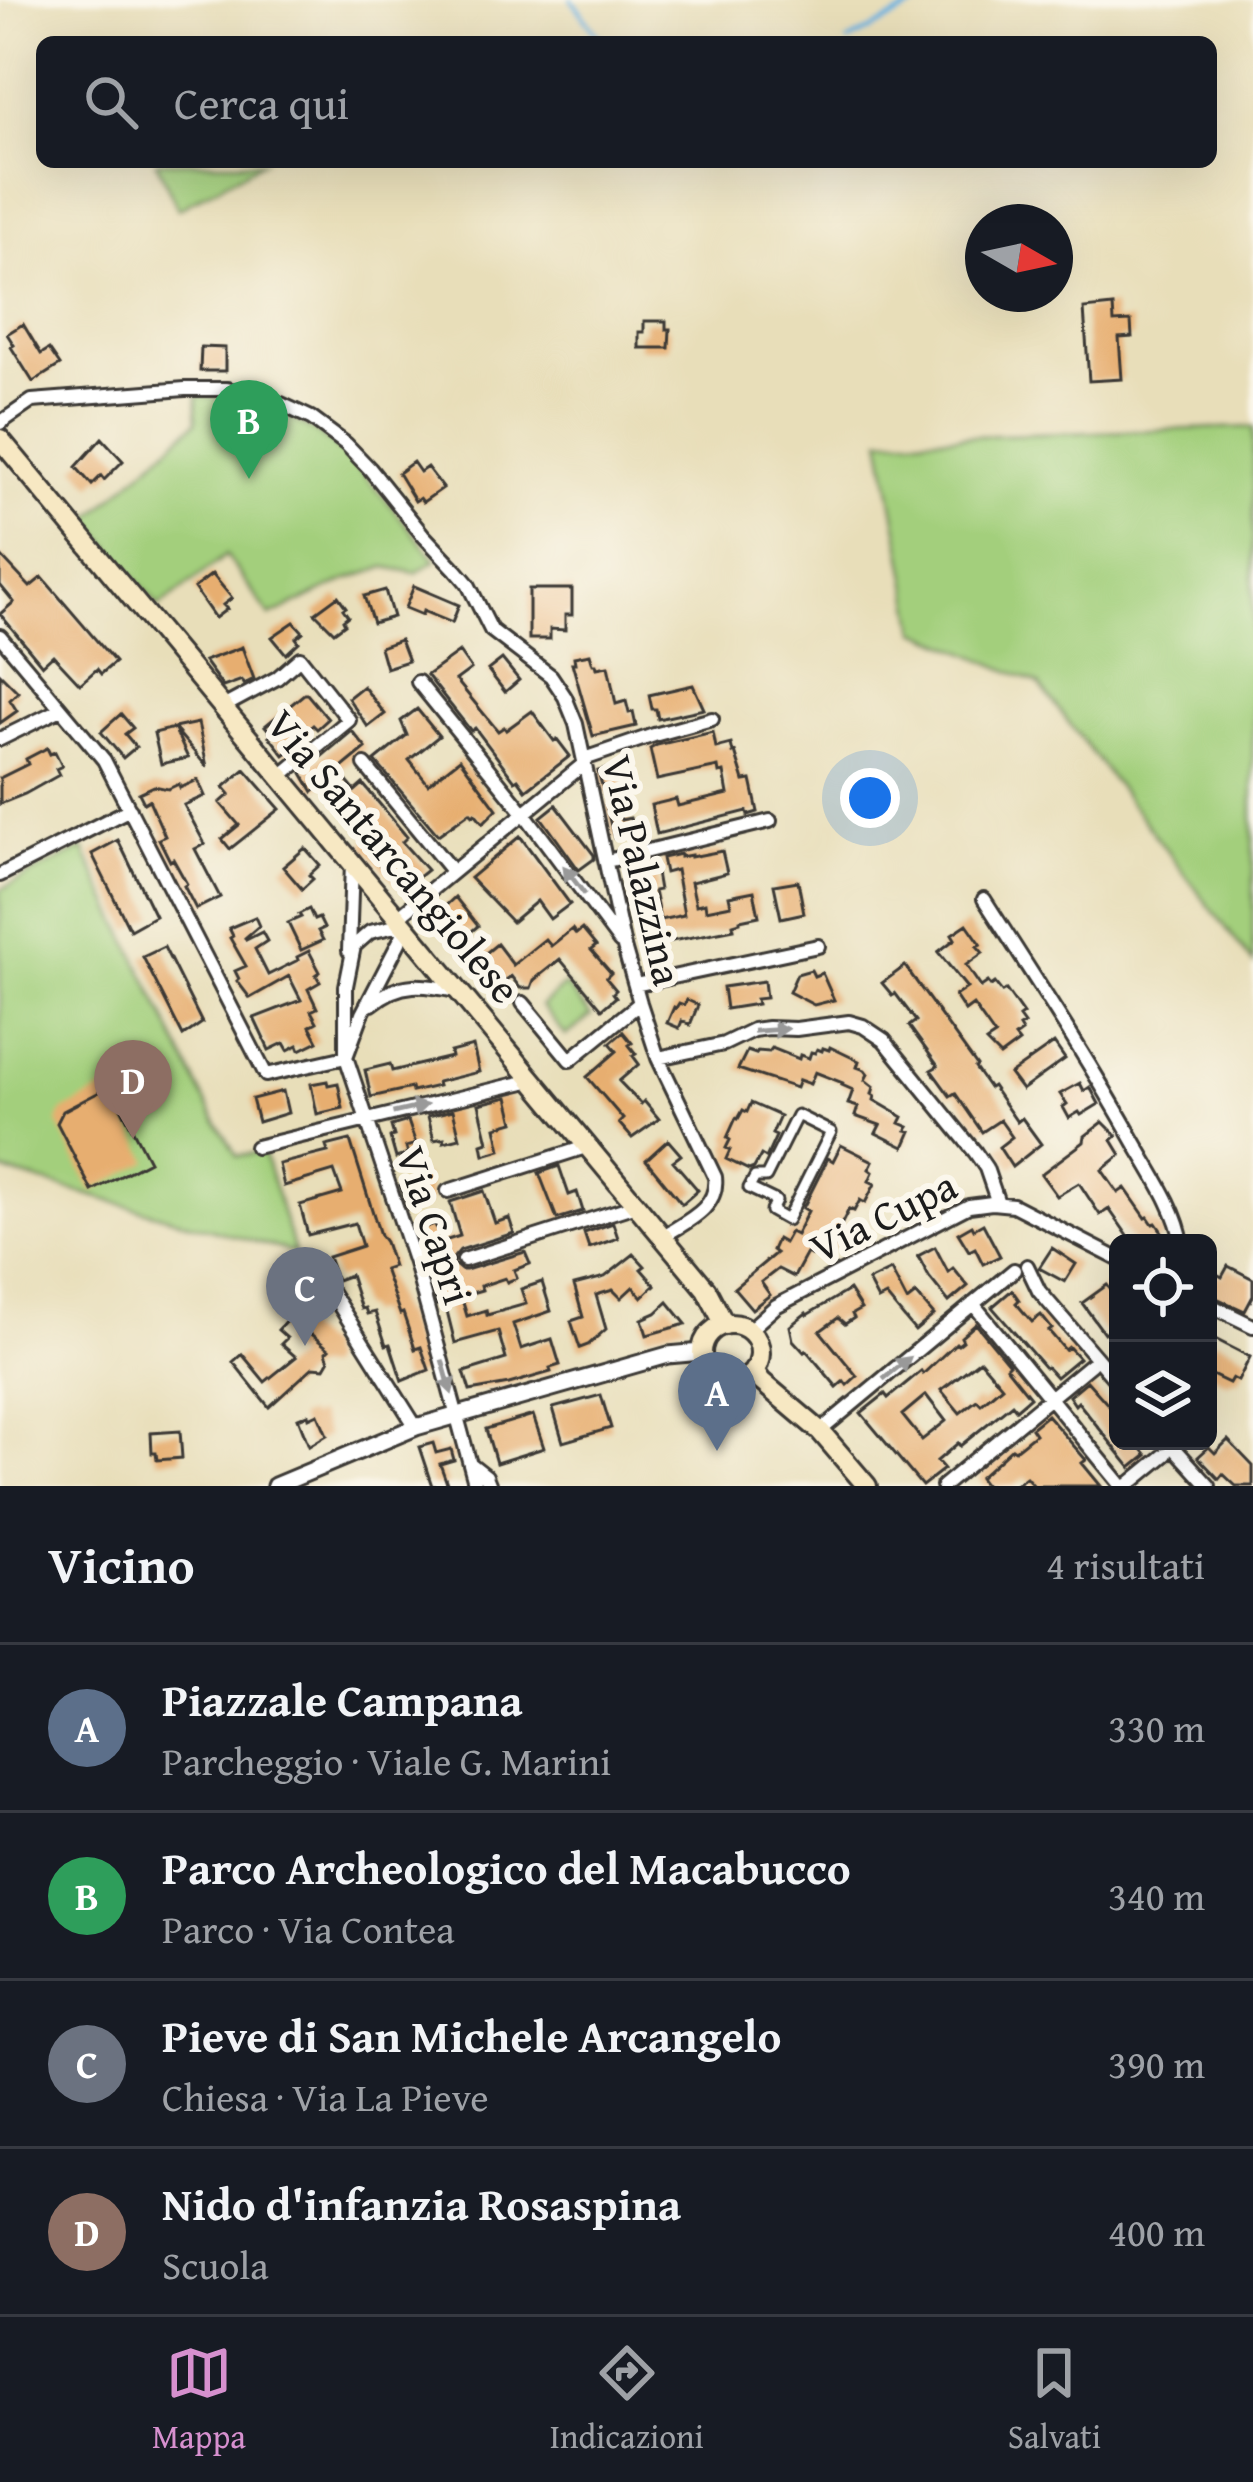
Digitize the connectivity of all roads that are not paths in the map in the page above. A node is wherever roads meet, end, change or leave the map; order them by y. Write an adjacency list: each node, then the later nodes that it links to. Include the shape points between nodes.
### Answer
1 (0, 423): 9 (street, Via Palazzina, via 32,400 185,389 227,389 311,418 358,456 468,584 491,630 550,676 576,724)
2 (0, 439): 5 (main road, Via Santarcangiolese)
3 (0, 636): 6 (street)
4 (418, 682): 13 (street)
5 (223, 707): 11 (main road, Via Santarcangiolese); 11 (street, via 300,658 350,720)
6 (62, 709): 8 (street); 12 (street)
7 (712, 719): 9 (street)
8 (0, 739)
9 (584, 761): 13 (street); 15 (street, Via Palazzina)
10 (364, 765): 17 (street)
11 (280, 776): 16 (main road, Via Santarcangiolese)
12 (130, 808): 18 (street); 30 (street, via 266,1075)
13 (524, 813): 17 (street); 22 (street, one-way to 13)
14 (770, 821): 15 (street)
15 (607, 861): 22 (street, Via Palazzina)
16 (352, 862): 20 (main road, Via Santarcangiolese); 23 (street, Via Capri)
17 (452, 871): 20 (street)
18 (0, 875)
19 (984, 899): 39 (street, via 1092,1066)
20 (403, 922): 23 (street, via 370,932); 25 (main road, Via Santarcangiolese); 28 (street)
21 (818, 946): 24 (street)
22 (624, 947): 24 (street, Via Palazzina)
23 (348, 966): 30 (street, Via Capri)
24 (635, 985): 27 (street, Via Palazzina)
25 (461, 992): 28 (street, via 400,987); 31 (main road, Via Santarcangiolese)
26 (523, 1003): 27 (street, via 570,1060)
27 (640, 1003): 29 (street, Via Palazzina)
28 (362, 1014): 30 (street)
29 (658, 1058): 36 (street, one-way to 36, via 754,1030 862,1026 884,1040 975,1152); 40 (street, Via Palazzina, via 717,1187 708,1205)
30 (347, 1061): 32 (street, Via Capri)
31 (533, 1080): 32 (street, one-way to 31); 34 (main road, Via Santarcangiolese)
32 (365, 1120): 33 (street); 54 (street, Via Capri, one-way to 54)
33 (256, 1147)
34 (589, 1147): 35 (street); 37 (main road, Via Santarcangiolese)
35 (448, 1191)
36 (998, 1203): 41 (street, Via Cupa); 48 (street, Via Cupa, via 948,1215 776,1306)
37 (636, 1204): 40 (main road, Via Santarcangiolese); 42 (street)
38 (787, 1220): 38 (street, via 831,1132 797,1115 766,1177 749,1188 776,1202 771,1211)
39 (1180, 1234)
40 (662, 1237): 46 (main road, Via Santarcangiolese, via 706,1288)
41 (1109, 1254)
42 (464, 1260)
43 (332, 1292): 55 (street)
44 (974, 1305): 52 (street, via 1020,1268); 53 (street); 56 (street, one-way to 44)
45 (1217, 1308): 47 (street)
46 (725, 1325): 48 (main road); 49 (main road, via 709,1334)
47 (1253, 1326)
48 (748, 1330): 51 (main road, via 758,1345)
49 (702, 1352): 51 (main road, via 721,1381); 54 (street)
50 (1091, 1364): 53 (street)
51 (754, 1370): 56 (main road)
52 (1109, 1373)
53 (1050, 1397): 65 (street); 66 (street)
54 (458, 1414): 55 (street); 59 (street, Via Capri)
55 (416, 1427): 60 (street)
56 (820, 1431): 64 (main road)
57 (1165, 1450): 66 (street)
58 (1169, 1450): 67 (street)
59 (470, 1464): 62 (street, Via Capri); 63 (street)
60 (316, 1478): 61 (street)
61 (275, 1486)
62 (476, 1486)
63 (490, 1486)
64 (867, 1486)
65 (943, 1486)
66 (1124, 1486)
67 (1209, 1486)

